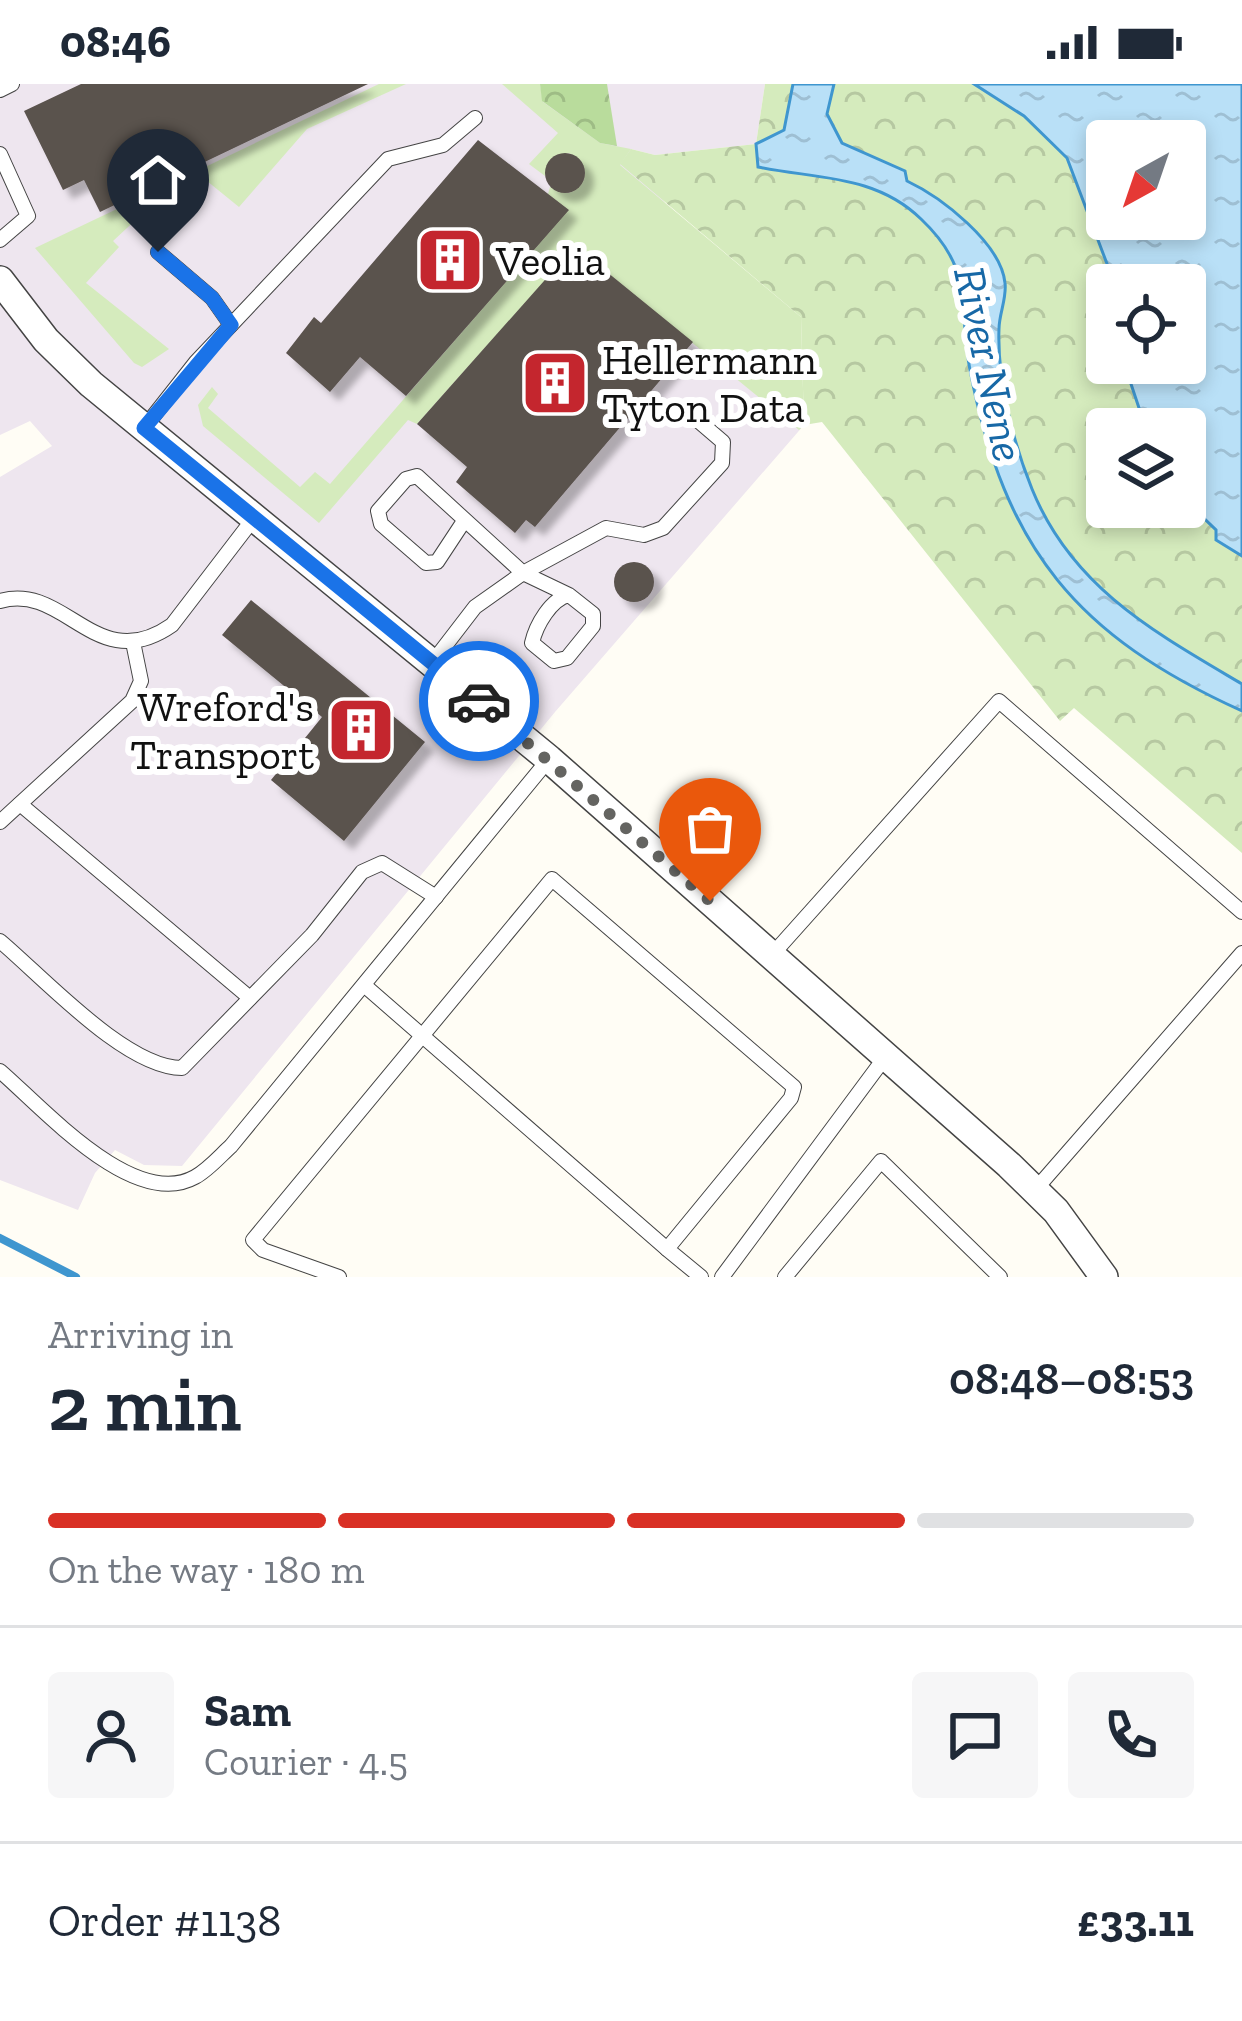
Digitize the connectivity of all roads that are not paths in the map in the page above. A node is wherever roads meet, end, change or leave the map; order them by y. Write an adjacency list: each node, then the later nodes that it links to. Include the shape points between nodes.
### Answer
1 (12, 84): 2 (lane)
2 (0, 90)
3 (475, 118): 8 (lane, via 443,145 388,159)
4 (0, 154): 5 (lane, via 28,216)
5 (0, 240)
6 (158, 252): 8 (lane)
7 (0, 280): 10 (street, via 58,354)
8 (231, 325): 10 (lane)
9 (694, 418): 13 (lane, via 723,442 722,464 663,528 644,535 606,528)
10 (144, 428): 11 (street)
11 (254, 518): 16 (lane, via 172,625); 17 (street)
12 (464, 521): 12 (lane, via 437,562 426,563 381,524 378,511 417,476); 13 (lane)
13 (524, 573): 14 (lane); 17 (lane, via 475,607)
14 (569, 595): 14 (lane, via 593,614 593,626 567,658 554,661 532,643)
15 (0, 602): 16 (lane, via 34,601 111,641)
16 (133, 642): 19 (lane, via 141,681 132,701)
17 (432, 663): 18 (street)
18 (549, 759): 21 (lane); 25 (street)
19 (20, 804): 20 (lane); 27 (lane)
20 (0, 822)
21 (436, 897): 26 (lane); 27 (lane, via 382,863 362,872)
22 (1242, 912): 25 (lane, via 999,701)
23 (0, 941): 27 (lane, via 131,1052 161,1068 182,1068)
24 (1242, 953): 31 (lane)
25 (771, 956): 29 (street)
26 (364, 985): 28 (lane); 30 (lane, via 231,1146 194,1179 153,1185 114,1168)
27 (250, 998)
28 (420, 1034): 32 (lane); 32 (lane, via 547,881 559,881 595,911 794,1087); 33 (lane, via 253,1240)
29 (886, 1056): 31 (street); 35 (lane)
30 (0, 1071)
31 (1035, 1190): 38 (street)
32 (668, 1249): 34 (lane)
33 (339, 1277)
34 (701, 1277)
35 (722, 1277)
36 (785, 1277): 37 (lane, via 881,1161)
37 (1000, 1277)
38 (1104, 1277)

